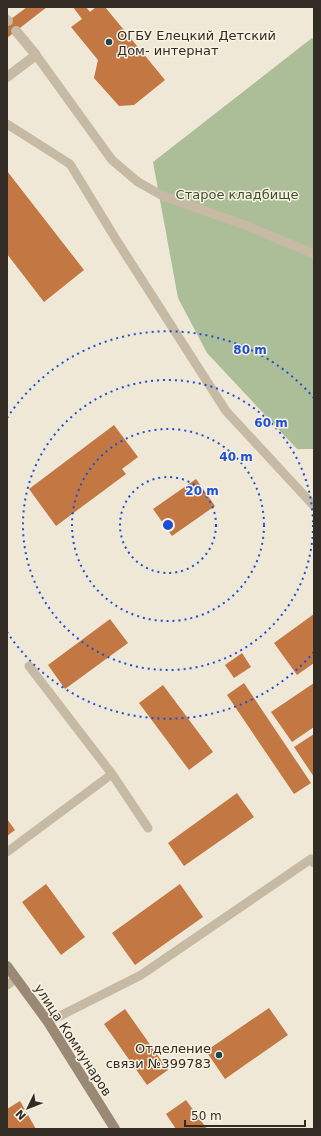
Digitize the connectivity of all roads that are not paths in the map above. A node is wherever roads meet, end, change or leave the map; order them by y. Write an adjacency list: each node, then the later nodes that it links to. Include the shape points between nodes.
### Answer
1 (16, 31): 2 (street)
2 (36, 56): 3 (street); 5 (lane, via 112,160 138,182 163,196 245,225)
3 (7, 77)
4 (7, 124): 6 (lane, via 70,164 226,411)
5 (314, 254)
6 (314, 506)
7 (29, 666): 8 (lane)
8 (112, 774): 9 (lane); 10 (lane)
9 (148, 828)
10 (7, 852)
11 (314, 863): 15 (lane, via 311,859 141,975)
12 (7, 966): 13 (main road, улица Коммунаров)
13 (16, 979): 14 (lane); 15 (main road, улица Коммунаров)
14 (7, 985)
15 (48, 1022): 16 (main road, улица Коммунаров)
16 (115, 1129)

